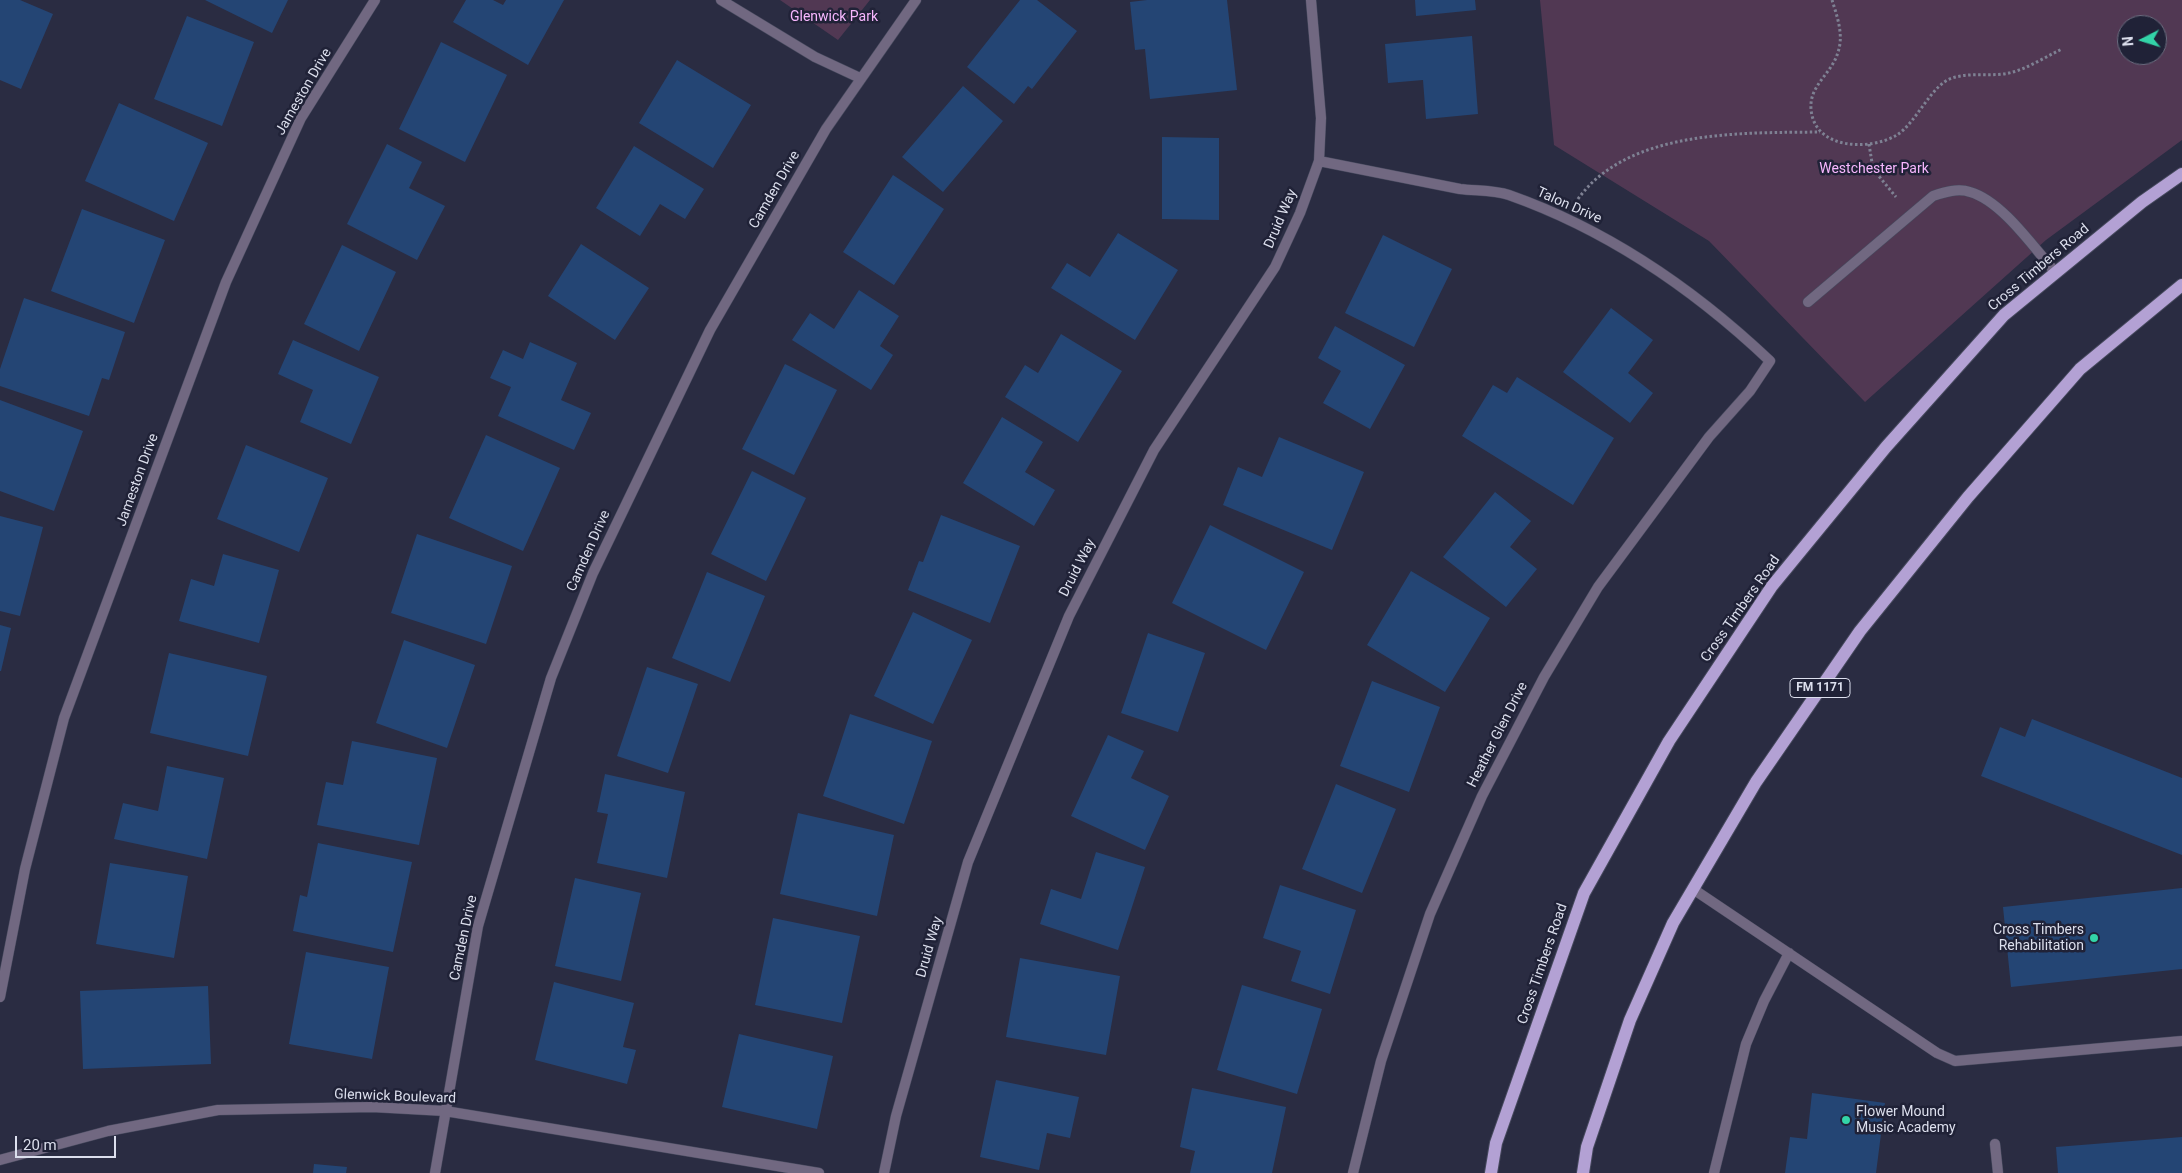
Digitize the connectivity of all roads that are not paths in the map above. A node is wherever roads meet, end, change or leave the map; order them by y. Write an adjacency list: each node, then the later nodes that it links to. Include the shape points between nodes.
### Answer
1 (375, 0): 14 (street, Jameston Drive, via 301,118 222,292 64,718 25,869)
2 (721, 0): 5 (street, via 816,57)
3 (916, 0): 5 (street, Camden Drive)
4 (1311, 0): 6 (street, Druid Way, via 1321,118)
5 (860, 78): 16 (street, Camden Drive, via 826,129 710,330 589,582 551,678 478,926)
6 (1319, 161): 11 (street, Talon Drive, via 1462,189 1507,194 1607,238 1660,271 1733,326); 21 (street, Druid Way, via 1275,267 1154,450 1069,616 968,862 896,1116)
7 (2182, 174): 8 (main road, Cross Timbers Road, via 2142,202)
8 (2056, 273): 10 (street, via 1986,198 1969,191 1951,190 1933,196 1910,214); 23 (main road, Cross Timbers Road, via 2004,315 1886,448 1778,578 1670,741 1584,893 1496,1144)
9 (2182, 285): 12 (main road, FM 1171, via 2080,369 1968,497 1860,631 1756,782)
10 (1808, 302)
11 (1770, 361): 22 (street, Heather Glen Drive, via 1598,586 1544,676 1482,796 1430,914 1381,1061)
12 (1693, 889): 13 (street); 24 (main road, FM 1171, via 1673,923 1630,1020 1587,1147)
13 (1789, 953): 15 (street, via 1937,1053 1955,1061); 25 (street, via 1764,1000 1746,1044)
14 (0, 997)
15 (2182, 1041)
16 (445, 1111): 18 (street, Glenwick Boulevard, via 372,1107 218,1110 108,1131); 19 (street, Camden Drive); 20 (street, Glenwick Boulevard)
17 (1995, 1144): 26 (street)
18 (0, 1160)
19 (435, 1173)
20 (819, 1173)
21 (884, 1173)
22 (1353, 1173)
23 (1491, 1173)
24 (1582, 1173)
25 (1714, 1173)
26 (1998, 1173)

